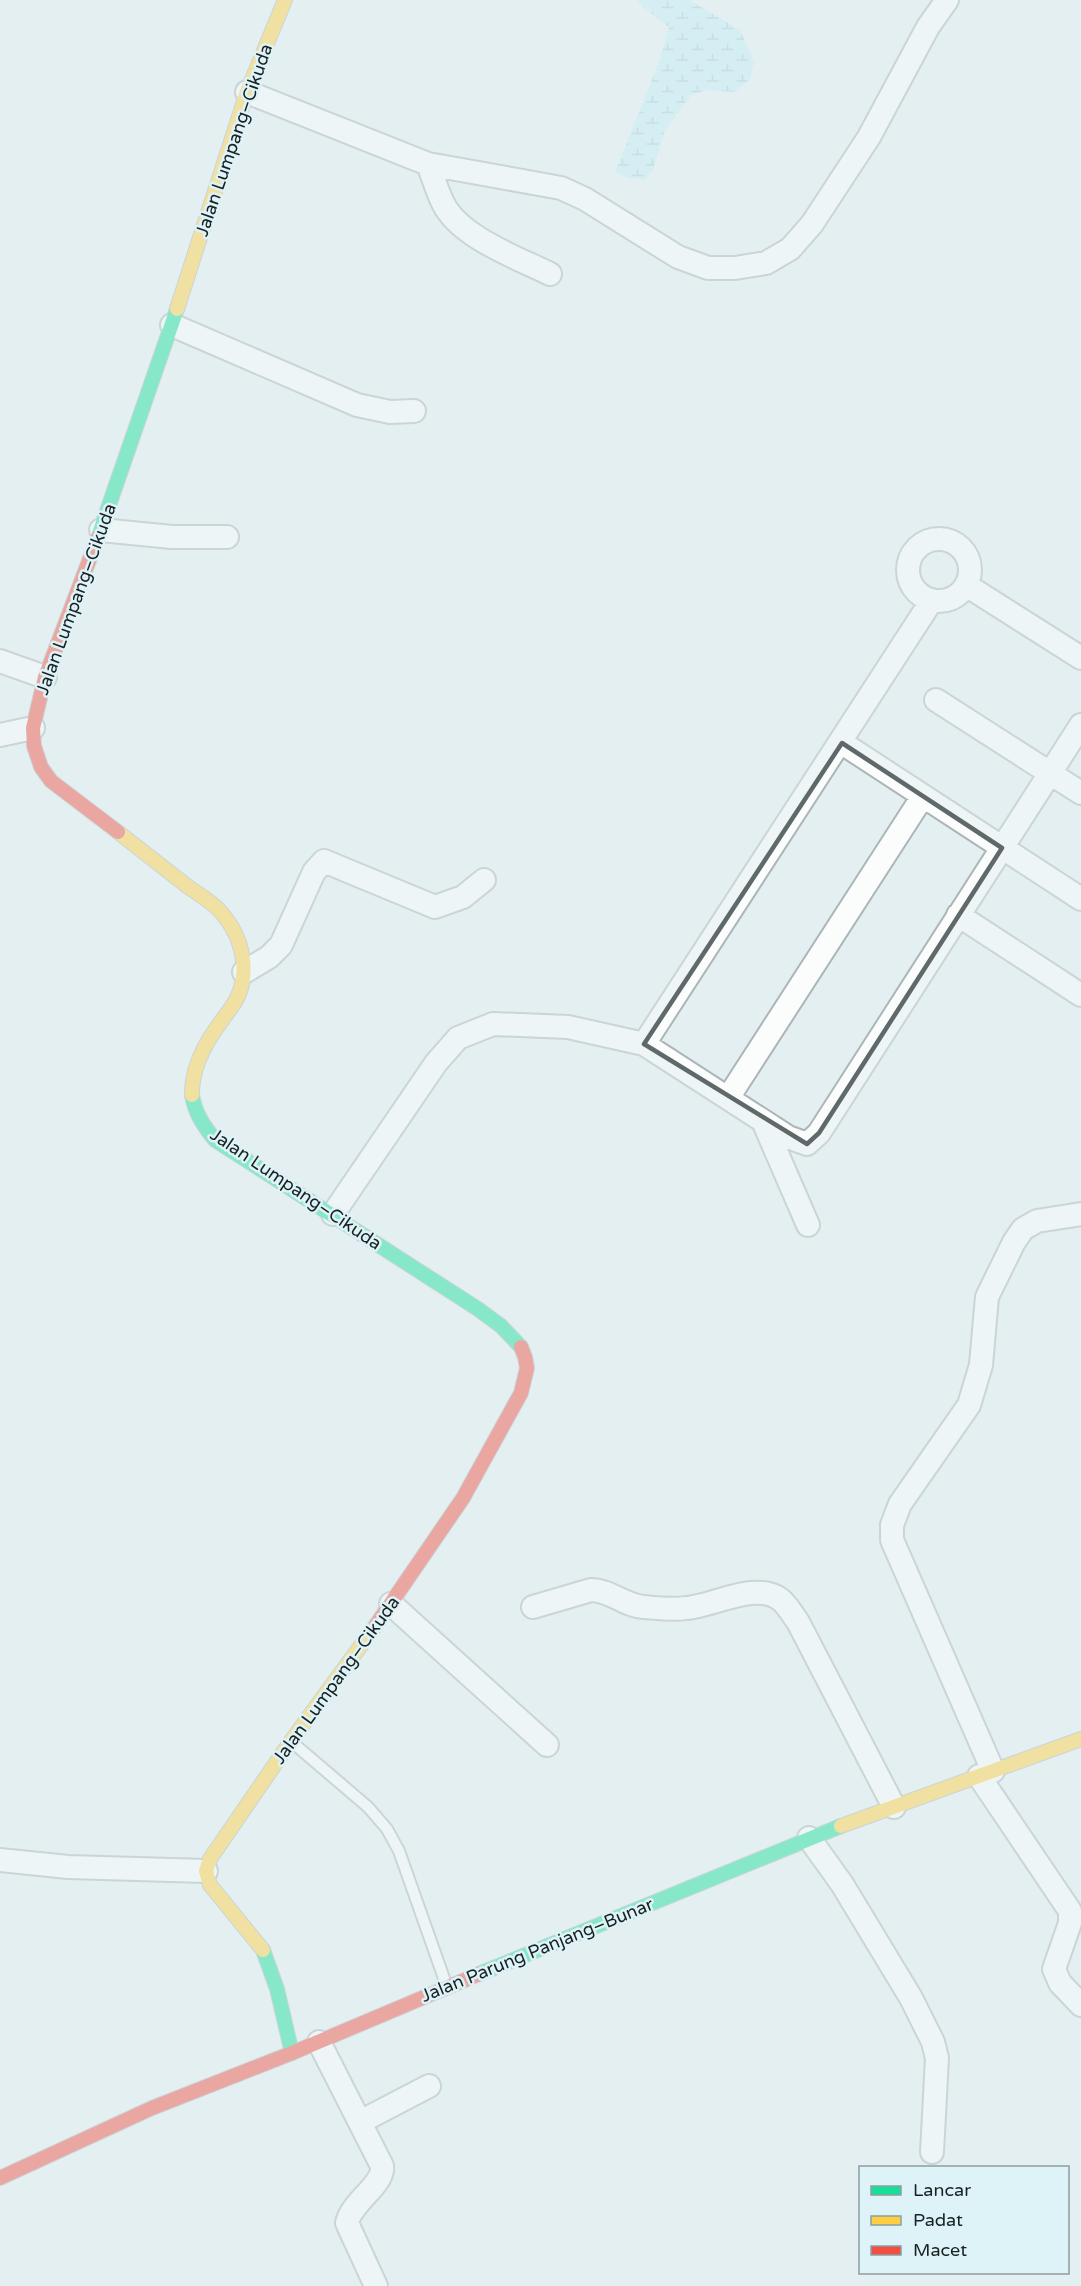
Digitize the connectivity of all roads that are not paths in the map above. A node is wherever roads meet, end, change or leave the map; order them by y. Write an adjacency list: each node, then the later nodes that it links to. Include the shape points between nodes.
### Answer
1 (285, 0): 3 (street, Jalan Lumpang–Cikuda)
2 (947, 0): 4 (street, via 868,137 812,224 790,249 766,263 708,268 678,257 561,188)
3 (247, 92): 4 (street); 6 (street, Jalan Lumpang–Cikuda)
4 (428, 164): 5 (street, via 443,205 454,219 475,236)
5 (550, 274)
6 (172, 326): 7 (street, via 357,405 390,412); 8 (street, Jalan Lumpang–Cikuda)
7 (414, 411)
8 (101, 530): 9 (street, via 172,537); 14 (street, Jalan Lumpang–Cikuda)
9 (226, 537)
10 (966, 585): 11 (street, via 952,598); 11 (street, via 970,576 967,557 944,540 933,540 916,550 910,559 910,580 915,589); 12 (street)
11 (932, 600): 19 (street)
12 (1081, 658)
13 (0, 661): 14 (street)
14 (45, 677): 17 (street, Jalan Lumpang–Cikuda)
15 (936, 700): 20 (street)
16 (1081, 725): 20 (street)
17 (33, 728): 18 (street); 27 (street, Jalan Lumpang–Cikuda, via 41,767 51,781 218,909 231,924)
18 (0, 735)
19 (842, 743): 22 (street); 29 (street)
20 (1050, 773): 21 (street); 23 (street)
21 (1081, 793)
22 (923, 796): 23 (street); 30 (street)
23 (1002, 848): 25 (street); 26 (street)
24 (484, 880): 27 (street, via 463,897 435,907 324,861 314,872 281,945)
25 (1081, 899)
26 (958, 915): 28 (street); 31 (street, via 819,1133 807,1144)
27 (244, 972): 32 (street, Jalan Lumpang–Cikuda, via 239,993 202,1050 192,1080 191,1101 203,1127 215,1140)
28 (1081, 995)
29 (644, 1044): 30 (street); 32 (street, via 568,1026 515,1024 493,1024 458,1038 436,1063)
30 (728, 1098): 31 (street)
31 (763, 1121): 34 (street)
32 (333, 1214): 35 (street, Jalan Lumpang–Cikuda, via 493,1320 519,1344 527,1360 521,1393 474,1477)
33 (1081, 1214): 40 (street, via 1036,1221 1023,1229 1014,1242 987,1297 981,1365 969,1406 900,1504 892,1525 892,1540)
34 (808, 1225)
35 (391, 1604): 38 (street, Jalan Lumpang–Cikuda); 39 (street)
36 (533, 1607): 41 (street, via 591,1590 635,1607 651,1608 687,1609 743,1593 780,1599 798,1622)
37 (1081, 1739): 40 (street, Jalan Parung Panjang–Bunar)
38 (291, 1741): 44 (street, Jalan Lumpang–Cikuda, via 210,1859); 45 (lane, via 368,1807 387,1829 399,1851)
39 (547, 1745)
40 (986, 1773): 41 (street, Jalan Parung Panjang–Bunar); 46 (street, via 1070,1911 1070,1923 1054,1969 1060,1983)
41 (894, 1807): 42 (street, Jalan Parung Panjang–Bunar)
42 (809, 1838): 45 (street, Jalan Parung Panjang–Bunar); 51 (street, via 842,1884 933,2042 937,2058)
43 (0, 1860): 44 (street, via 68,1867)
44 (206, 1871): 48 (street, via 210,1885 261,1946 277,1989)
45 (447, 1987): 47 (street, Jalan Parung Panjang–Bunar)
46 (1081, 2005)
47 (319, 2042): 48 (street, Jalan Parung Panjang–Bunar); 50 (street)
48 (292, 2053): 52 (street, Jalan Parung Panjang–Bunar, via 152,2108)
49 (429, 2086): 50 (street)
50 (360, 2122): 53 (street, via 383,2172 352,2210 347,2223)
51 (932, 2152)
52 (0, 2178)
53 (376, 2286)

